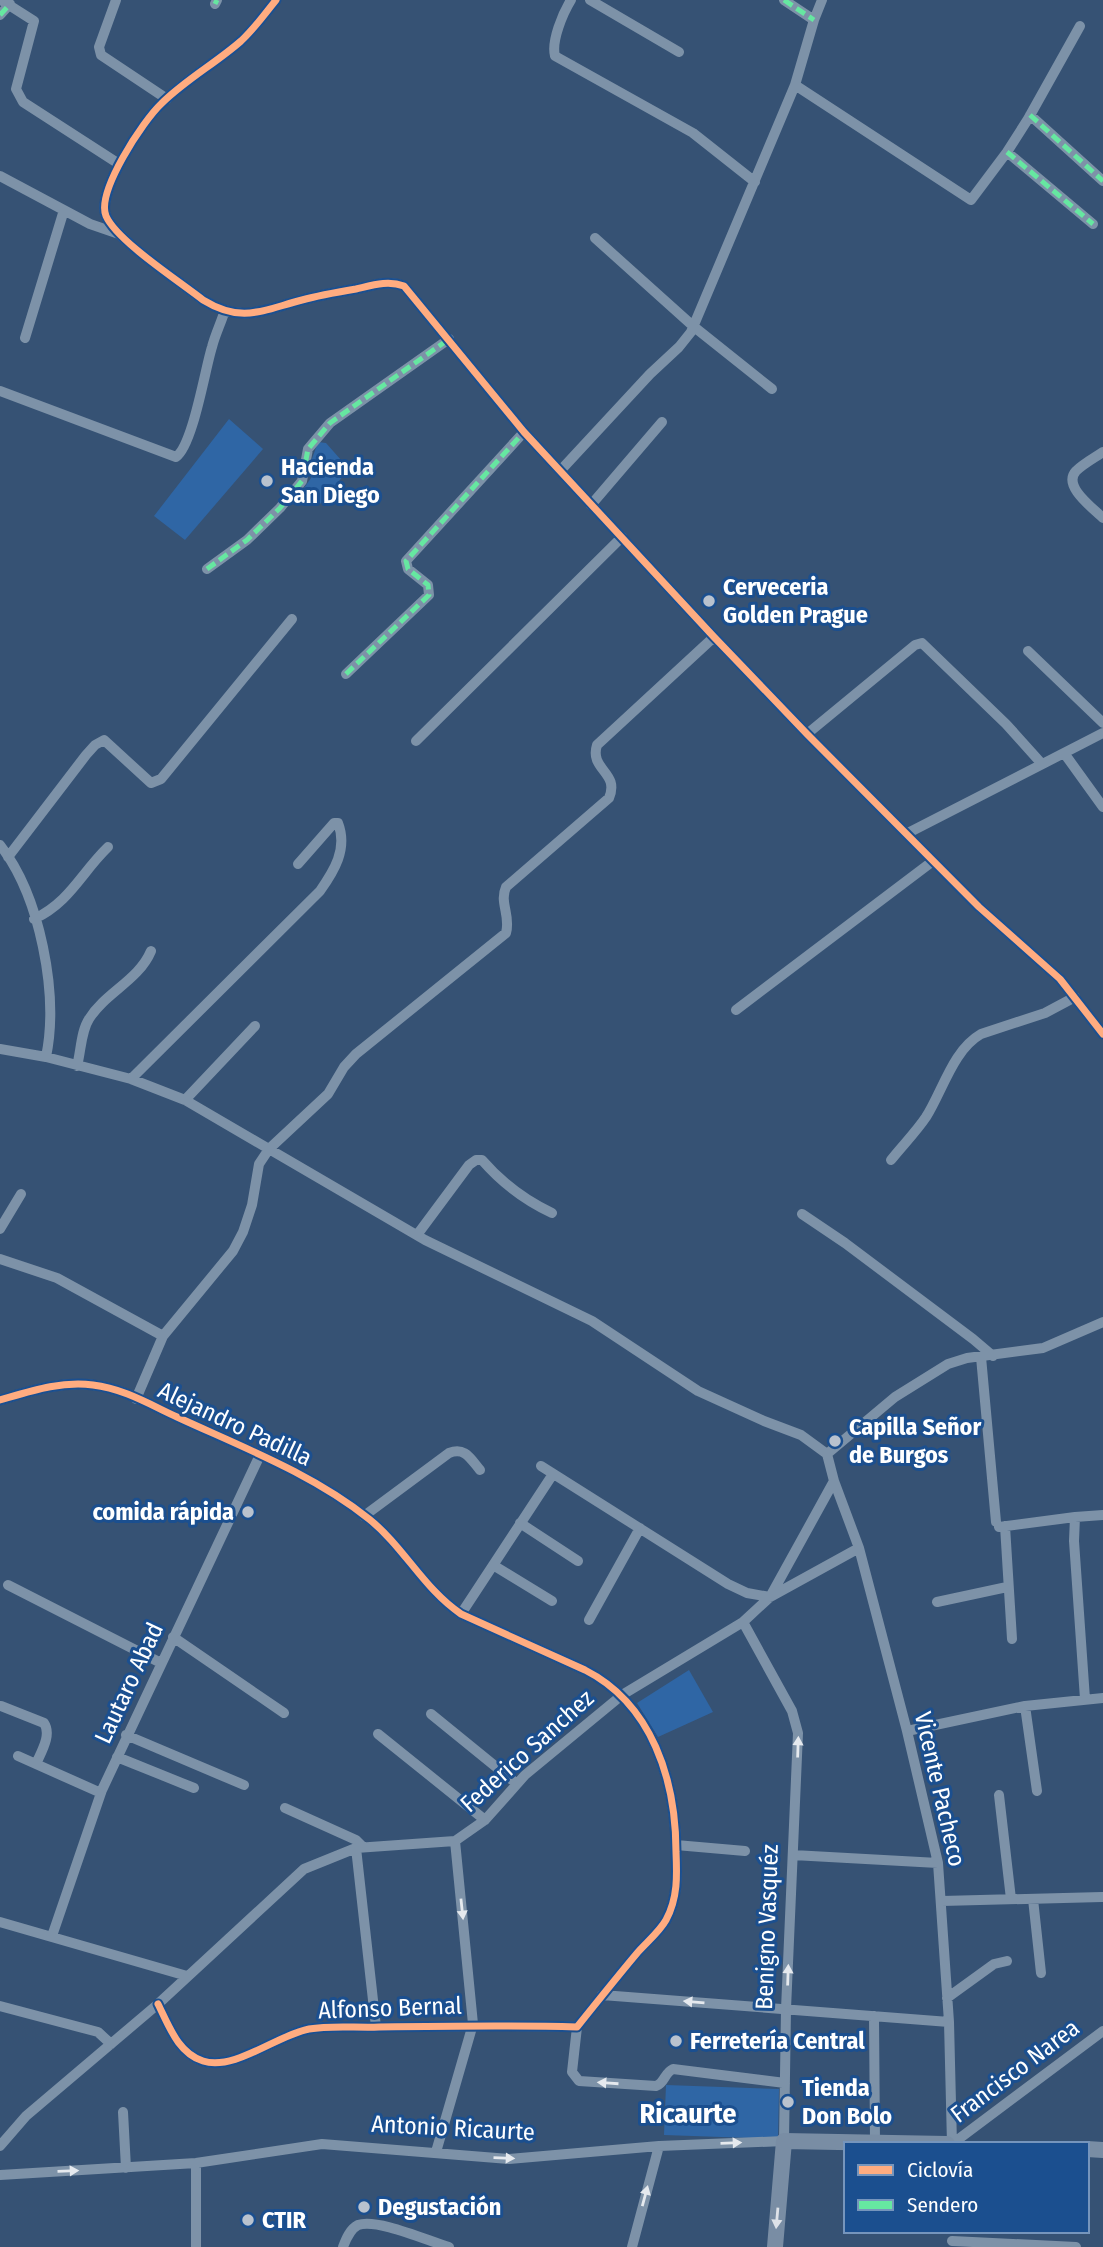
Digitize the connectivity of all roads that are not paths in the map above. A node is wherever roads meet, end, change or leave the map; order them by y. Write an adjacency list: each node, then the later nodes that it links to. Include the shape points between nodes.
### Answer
1 (116, 0): 13 (street, via 99,52)
2 (276, 0): 13 (street, via 242,40)
3 (571, 0): 19 (street, via 554,46 555,56 693,133)
4 (590, 0): 11 (street)
5 (784, 0): 9 (street)
6 (822, 0): 9 (street)
7 (5, 2): 8 (street); 16 (street, via 34,23 16,89 23,102)
8 (0, 15)
9 (814, 20): 12 (street)
10 (1080, 26): 14 (street)
11 (679, 52)
12 (795, 85): 15 (street, via 968,201 975,198); 19 (street)
13 (167, 99): 16 (street)
14 (1030, 115): 15 (street); 18 (street)
15 (1007, 152): 21 (street)
16 (119, 164): 22 (street, via 105,199 105,214)
17 (0, 176): 20 (street)
18 (1103, 181)
19 (755, 182): 25 (street)
20 (64, 210): 22 (street); 26 (street)
21 (1093, 224)
22 (119, 234): 24 (street, via 203,300)
23 (595, 238): 25 (street)
24 (225, 310): 27 (street, via 260,313 394,282 413,295); 29 (street, via 203,391 176,457)
25 (693, 326): 28 (street); 33 (street, via 679,347)
26 (25, 338)
27 (449, 339): 31 (street); 37 (street, via 330,423 309,449 302,481 280,508)
28 (772, 390)
29 (0, 391)
30 (662, 422): 34 (street)
31 (524, 432): 33 (street); 41 (street, via 406,561 408,569 428,585 429,595)
32 (1103, 452): 35 (street, via 1071,478 1072,486)
33 (561, 471): 34 (street)
34 (592, 505): 36 (street)
35 (1103, 519)
36 (622, 537): 39 (street); 45 (street)
37 (208, 569)
38 (292, 618): 52 (street, via 161,779 152,783 104,740 86,755)
39 (714, 637): 44 (street); 66 (street, via 597,745 595,760 611,780 609,798 506,887 502,896 509,923 506,933 356,1054 327,1094)
40 (1028, 651): 42 (street)
41 (346, 674)
42 (1103, 723)
43 (1103, 733): 46 (street)
44 (807, 734): 47 (street, via 922,643); 49 (street)
45 (416, 741)
46 (1064, 753): 47 (street); 48 (street)
47 (1042, 764): 49 (street)
48 (1103, 807)
49 (906, 834): 53 (street)
50 (0, 845): 52 (street)
51 (108, 847): 55 (street, via 53,910)
52 (8, 857): 55 (street)
53 (933, 861): 57 (street); 58 (street)
54 (298, 864): 64 (street, via 338,823 339,860 320,891)
55 (34, 919): 62 (street, via 48,963 51,1025)
56 (151, 951): 63 (street, via 141,968 89,1017)
57 (1074, 997): 60 (street); 67 (street, via 972,1040 925,1118)
58 (736, 1010)
59 (256, 1026): 65 (street)
60 (1101, 1029)
61 (0, 1049): 62 (street)
62 (46, 1057): 63 (street)
63 (77, 1066): 64 (street)
64 (131, 1079): 65 (street)
65 (185, 1100): 66 (street)
66 (269, 1149): 72 (street); 75 (street, Alejandro Padilla, via 260,1164 249,1217 233,1251)
67 (891, 1160)
68 (21, 1194): 71 (street)
69 (552, 1213): 72 (street, via 530,1202 477,1160)
70 (802, 1214): 76 (street, via 974,1339)
71 (0, 1229)
72 (416, 1235): 79 (street, via 592,1321 698,1391 801,1435)
73 (0, 1259): 75 (street, via 57,1278)
74 (1103, 1322): 76 (street, via 1043,1348)
75 (163, 1336): 77 (street, Alejandro Padilla)
76 (987, 1357): 79 (street, via 947,1364 926,1376); 89 (street)
77 (136, 1398): 78 (street, via 95,1385 56,1384); 80 (street, Alejandro Padilla)
78 (0, 1401)
79 (827, 1454): 84 (street, Vicente Pacheco)
80 (260, 1455): 86 (street, Alejandro Padilla, via 307,1478); 102 (street, Lautaro Abad)
81 (541, 1466): 83 (street)
82 (480, 1470): 86 (street, via 465,1452 449,1453)
83 (553, 1474): 88 (street); 90 (street)
84 (834, 1481): 91 (street, Vicente Pacheco); 96 (street)
85 (1103, 1515): 87 (street)
86 (364, 1516): 99 (street, Alejandro Padilla, via 386,1535 428,1587)
87 (1074, 1517): 89 (street); 107 (street)
88 (520, 1523): 92 (street); 93 (street)
89 (998, 1525): 95 (street)
90 (640, 1528): 96 (street, via 727,1584); 100 (street)
91 (859, 1548): 96 (street, Federico Sanchez); 112 (street, Vicente Pacheco)
92 (578, 1561)
93 (493, 1565): 97 (street); 99 (street)
94 (8, 1585): 104 (street)
95 (1007, 1587): 98 (street); 103 (street)
96 (770, 1597): 101 (street, Federico Sanchez)
97 (552, 1601)
98 (937, 1601)
99 (461, 1614): 105 (street, Alejandro Padilla, via 585,1670)
100 (589, 1620)
101 (743, 1622): 105 (street, Federico Sanchez); 130 (street, Benigno Vasquéz, one-way to 101, via 796,1722)
102 (173, 1637): 104 (street, Lautaro Abad); 110 (street)
103 (1012, 1639)
104 (161, 1663): 114 (street, Lautaro Abad)
105 (621, 1695): 118 (street, Federico Sanchez); 127 (street, Alejandro Padilla, via 660,1755 672,1791)
106 (1103, 1698): 107 (street)
107 (1086, 1699): 109 (street)
108 (1, 1706): 117 (street, via 44,1723 48,1734)
109 (1025, 1706): 112 (street); 121 (street)
110 (284, 1713)
111 (431, 1714): 118 (street)
112 (907, 1731): 131 (street, Vicente Pacheco)
113 (377, 1734): 125 (street)
114 (126, 1735): 116 (street, Lautaro Abad); 119 (street)
115 (18, 1756): 117 (street)
116 (117, 1757): 120 (street); 122 (street, Lautaro Abad)
117 (36, 1764): 122 (street)
118 (517, 1784): 125 (street, Federico Sanchez)
119 (244, 1786)
120 (194, 1788)
121 (1037, 1791)
122 (101, 1793): 137 (street, Lautaro Abad)
123 (999, 1795): 133 (street)
124 (285, 1808): 128 (street, via 356,1840)
125 (485, 1820): 126 (street, Federico Sanchez)
126 (455, 1841): 128 (street, Federico Sanchez); 148 (street, one-way to 148)
127 (676, 1845): 129 (street); 141 (street, Alejandro Padilla, via 677,1887 666,1920)
128 (360, 1848): 140 (street, Federico Sanchez, via 304,1869); 149 (street)
129 (745, 1851)
130 (793, 1855): 131 (street); 145 (street, Benigno Vasquéz, one-way to 130)
131 (938, 1863): 135 (street, Vicente Pacheco)
132 (1102, 1897): 134 (street)
133 (1010, 1899): 134 (street); 135 (street)
134 (1033, 1899): 139 (street)
135 (942, 1901): 142 (street, Vicente Pacheco)
136 (0, 1922): 137 (street)
137 (52, 1936): 140 (street)
138 (1007, 1961): 142 (street, via 994,1964)
139 (1041, 1973)
140 (187, 1976): 143 (street, Federico Sanchez)
141 (602, 1995): 145 (street, one-way to 141); 150 (street)
142 (947, 1998): 147 (street, Vicente Pacheco)
143 (158, 2004): 149 (street, Alfonso Bernal, via 173,2035 189,2054 216,2063 306,2030); 152 (street, Federico Sanchez)
144 (0, 2006): 152 (street, via 98,2032)
145 (786, 2009): 146 (street); 153 (street, Benigno Vasquéz)
146 (874, 2016): 147 (street); 156 (street)
147 (949, 2022): 157 (street, Vicente Pacheco)
148 (473, 2024): 149 (street, Alfonso Bernal); 150 (street, Alfonso Bernal); 161 (street)
149 (376, 2027)
150 (577, 2027): 153 (street, one-way to 150, via 673,2069 656,2086 579,2081 572,2072)
151 (1103, 2031): 158 (street, Francisco Narea)
152 (111, 2044): 159 (street, Federico Sanchez, via 26,2116)
153 (785, 2083): 155 (street, Benigno Vasquéz)
154 (123, 2112): 163 (street)
155 (783, 2141): 156 (main road, Antonio Ricaurte); 160 (street, Antonio Ricaurte, one-way to 155); 171 (main road, Benigno Vasquéz, one-way to 171)
156 (875, 2142)
157 (950, 2142)
158 (953, 2142)
159 (0, 2146)
160 (659, 2146): 161 (street, Antonio Ricaurte, one-way to 160, via 509,2159); 170 (street, one-way to 160)
161 (436, 2152): 162 (street, Antonio Ricaurte, via 322,2144)
162 (196, 2163): 163 (street, Antonio Ricaurte); 167 (street)
163 (126, 2168): 164 (street, Antonio Ricaurte, one-way to 163)
164 (0, 2175)
165 (952, 2240): 166 (street)
166 (1036, 2246): 172 (street)
167 (196, 2247)
168 (343, 2247): 169 (street, via 356,2226 372,2224)
169 (449, 2247)
170 (632, 2247)
171 (775, 2247)
172 (1076, 2247)

